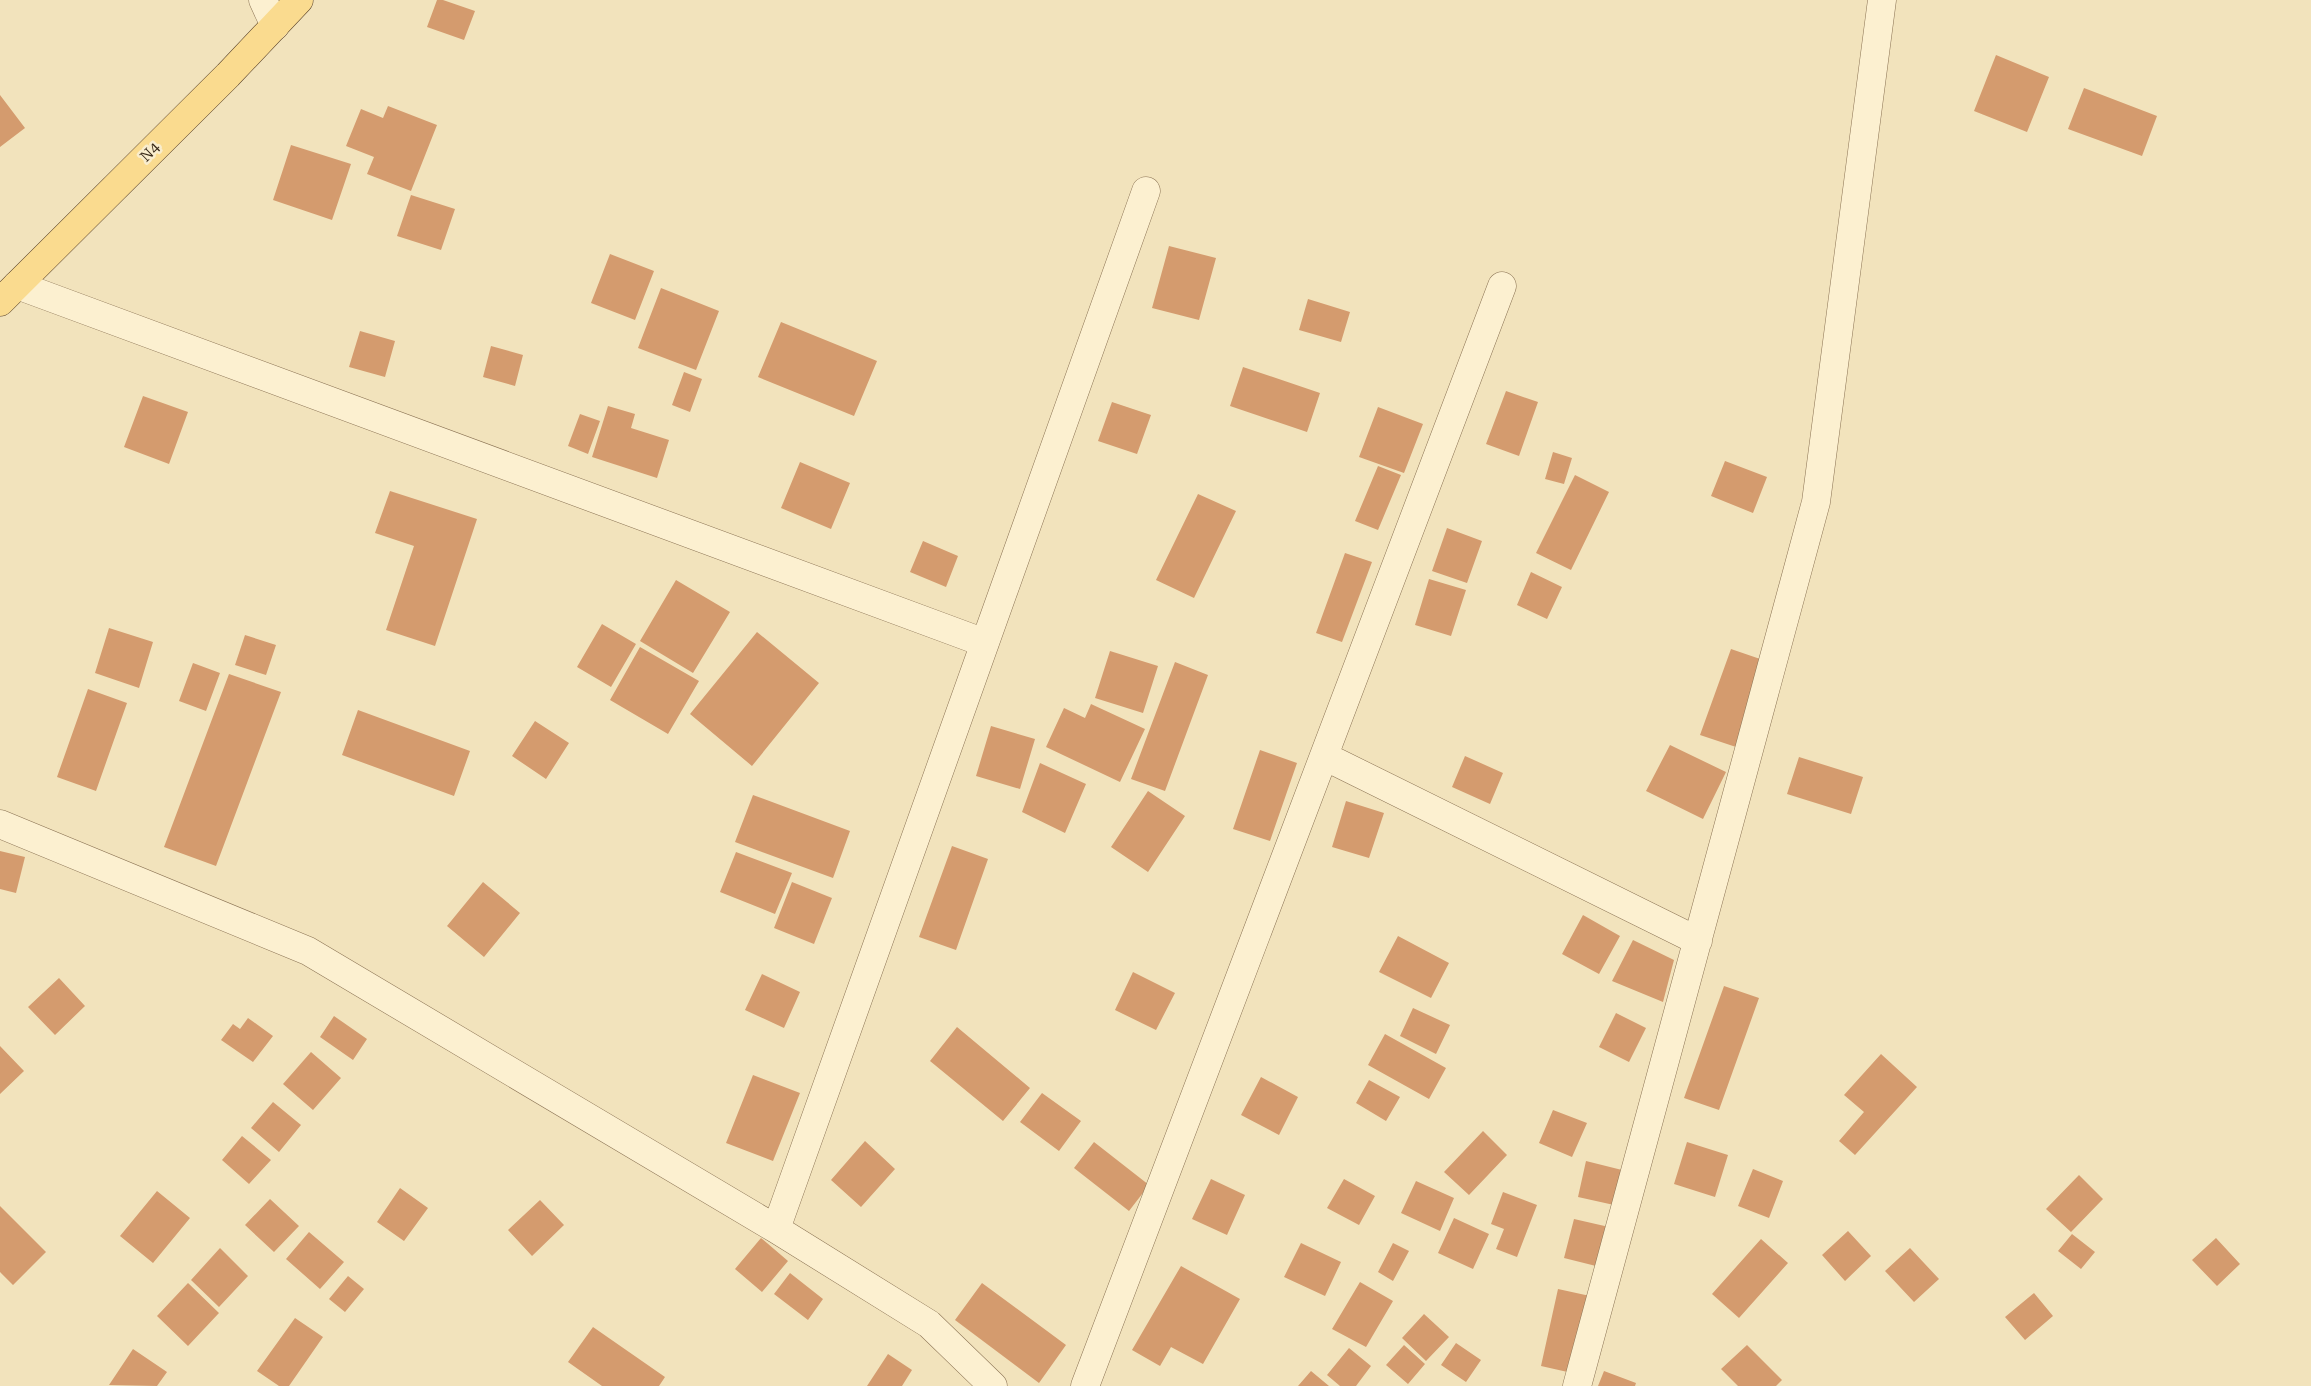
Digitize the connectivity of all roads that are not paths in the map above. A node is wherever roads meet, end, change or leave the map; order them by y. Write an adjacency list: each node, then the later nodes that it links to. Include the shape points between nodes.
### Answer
1 (263, 0): 4 (street)
2 (299, 0): 4 (main road, N4)
3 (1882, 0): 11 (street, via 1816,502)
4 (274, 26): 7 (main road, N4)
5 (1146, 191): 8 (street)
6 (1502, 286): 9 (street)
7 (8, 294): 8 (street)
8 (985, 643): 12 (street)
9 (1324, 756): 11 (street); 14 (street)
10 (0, 824): 12 (street, via 308,951)
11 (1698, 941): 15 (street)
12 (776, 1229): 13 (street, via 929,1324)
13 (993, 1386)
14 (1086, 1386)
15 (1577, 1386)

